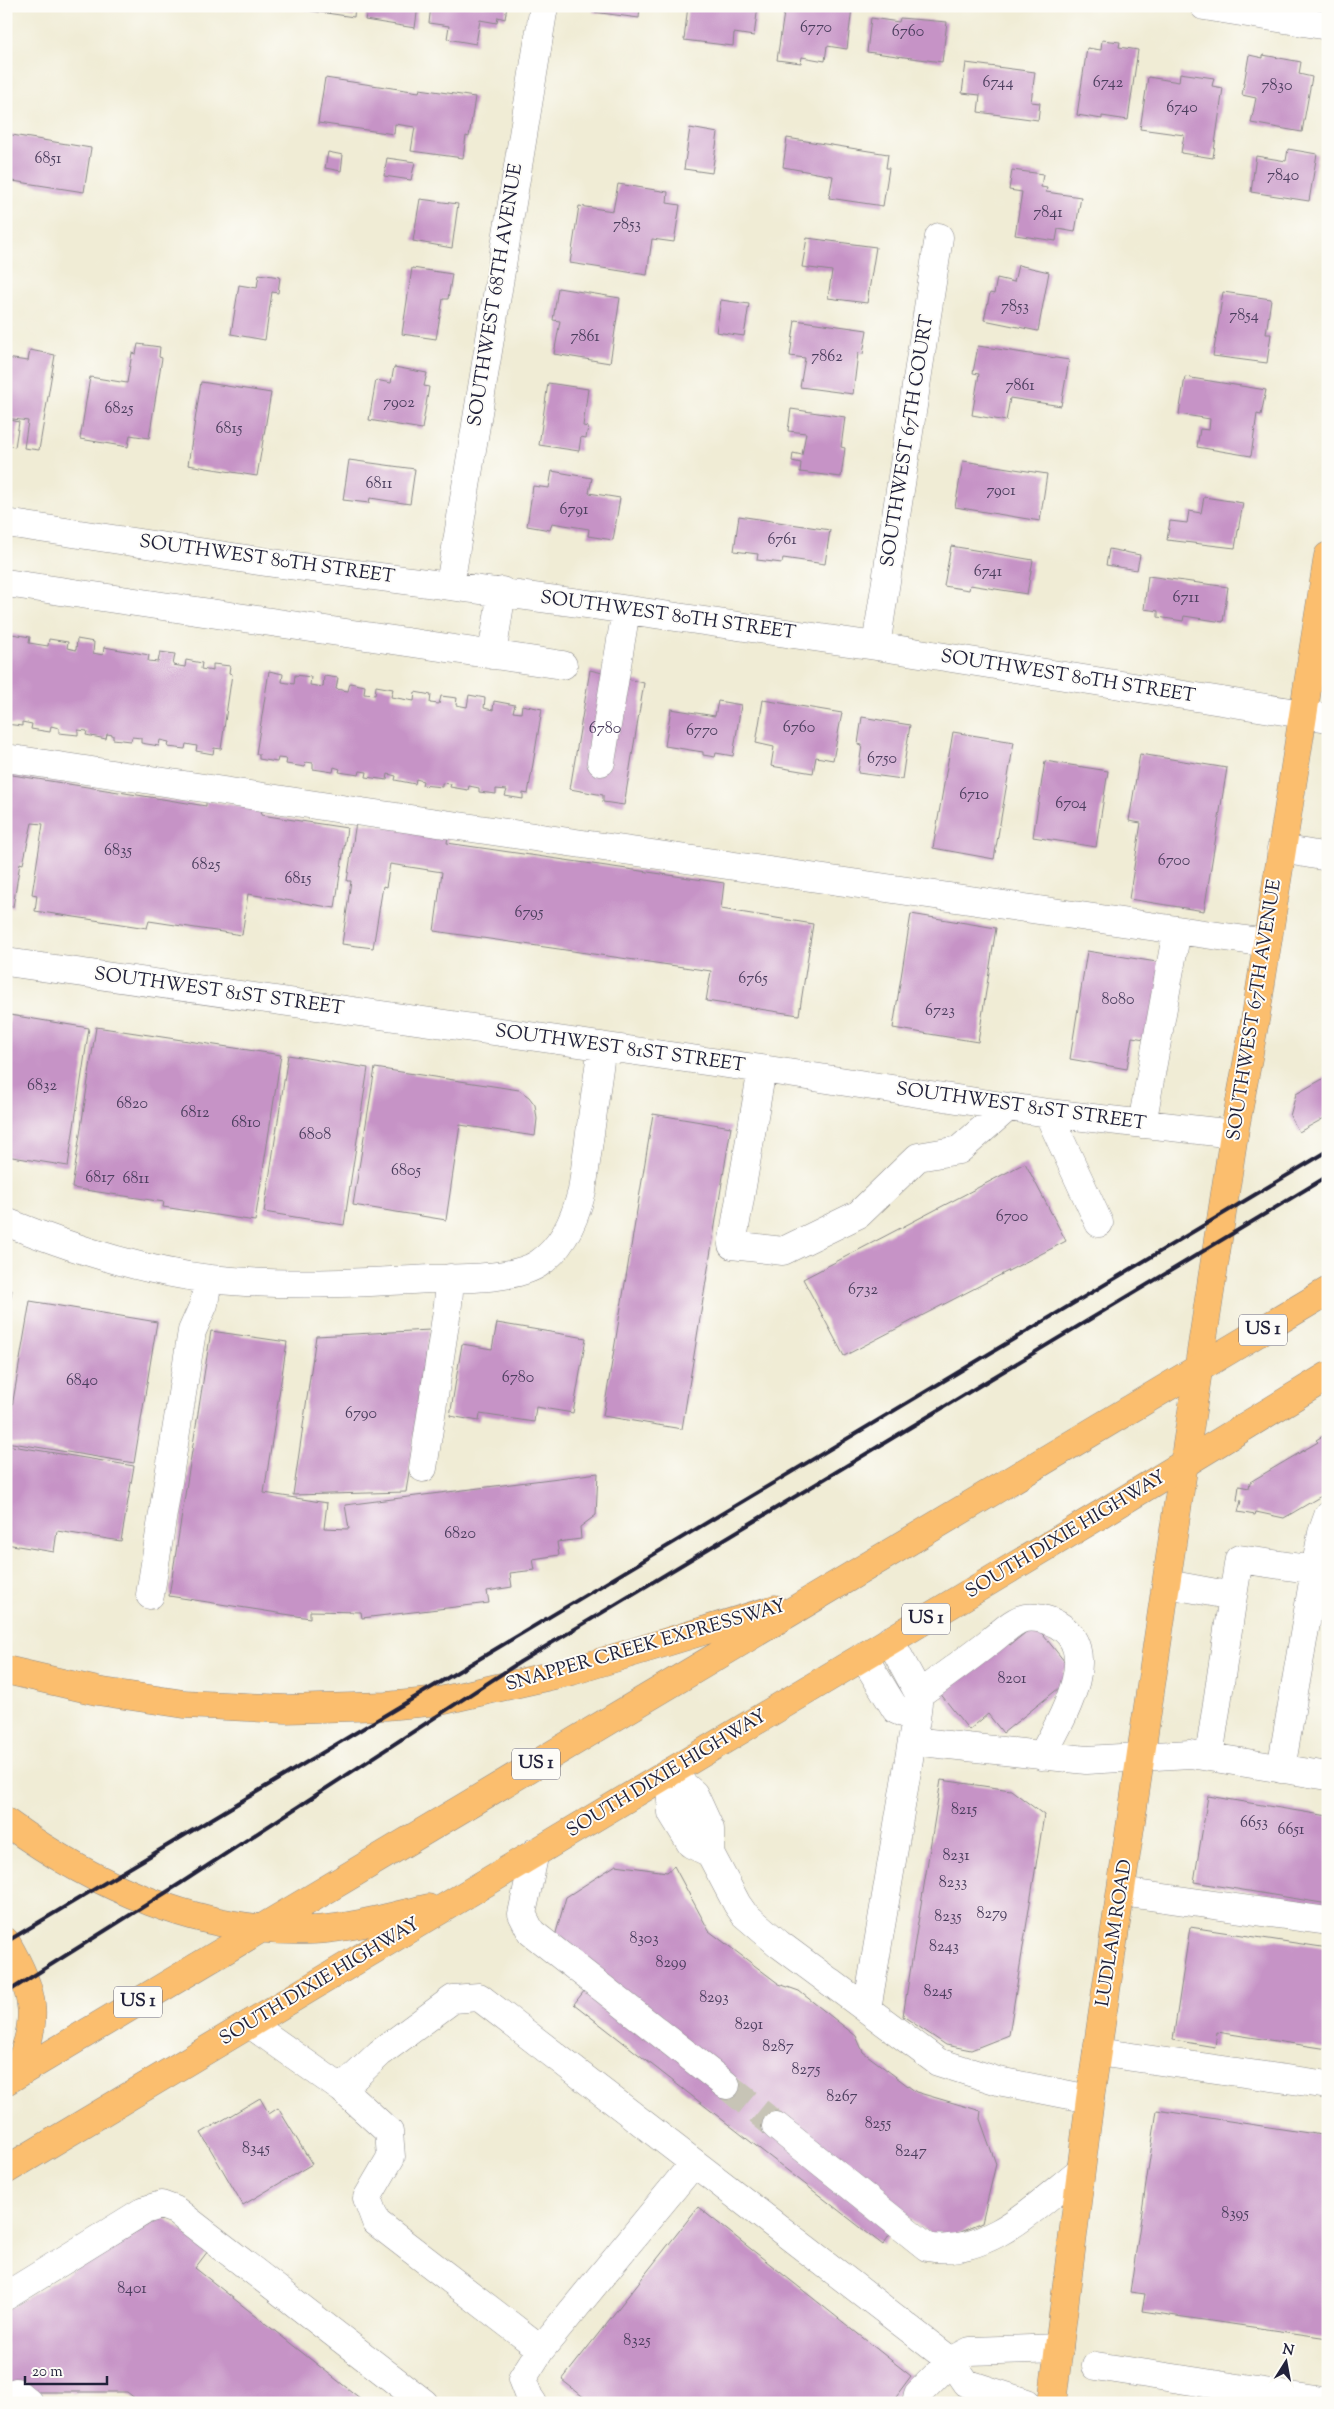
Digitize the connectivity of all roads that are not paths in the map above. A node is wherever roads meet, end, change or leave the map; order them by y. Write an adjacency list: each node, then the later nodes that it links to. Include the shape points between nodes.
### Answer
1 (544, 6): 8 (street, SOUTHWEST 68TH AVENUE)
2 (1204, 6): 3 (street)
3 (1328, 26)
4 (939, 237): 11 (street, SOUTHWEST 67TH COURT)
5 (6, 523): 8 (street, SOUTHWEST 80TH STREET, via 273,563)
6 (1328, 556): 14 (main road, SOUTHWEST 67TH AVENUE)
7 (6, 583): 12 (street)
8 (450, 585): 9 (street, SOUTHWEST 80TH STREET)
9 (502, 591): 10 (street, SOUTHWEST 80TH STREET); 12 (street)
10 (626, 610): 11 (street, SOUTHWEST 80TH STREET); 16 (street)
11 (876, 646): 14 (street, SOUTHWEST 80TH STREET)
12 (492, 655): 13 (street)
13 (563, 665)
14 (1315, 716): 17 (main road, SOUTHWEST 67TH AVENUE)
15 (6, 758): 19 (street)
16 (601, 762)
17 (1281, 849): 18 (street); 20 (main road, SOUTHWEST 67TH AVENUE)
18 (1328, 857)
19 (1176, 930): 20 (street); 26 (street)
20 (1267, 943): 27 (main road, SOUTHWEST 67TH AVENUE)
21 (6, 962): 22 (street, SOUTHWEST 81ST STREET)
22 (602, 1046): 23 (street, SOUTHWEST 81ST STREET); 30 (street, via 582,1191 577,1212 555,1250 537,1265 513,1273)
23 (762, 1069): 24 (street, SOUTHWEST 81ST STREET); 24 (street, via 732,1245 783,1251 858,1214 918,1157 959,1150)
24 (1008, 1108): 25 (street, SOUTHWEST 81ST STREET)
25 (1048, 1113): 26 (street, SOUTHWEST 81ST STREET); 29 (street)
26 (1142, 1124): 27 (street, SOUTHWEST 81ST STREET)
27 (1234, 1134): 33 (main road, SOUTHWEST 67TH AVENUE)
28 (6, 1222): 31 (street, via 108,1257)
29 (1099, 1223)
30 (450, 1278): 31 (street, via 316,1285); 36 (street)
31 (208, 1279): 40 (street, via 204,1304 192,1331)
32 (1328, 1291): 33 (main road, US 1)
33 (1198, 1369): 35 (main road, SOUTHWEST 67TH AVENUE); 42 (main road, US 1)
34 (1328, 1376): 35 (main road, SOUTH DIXIE HIGHWAY / US 1)
35 (1184, 1464): 39 (main road, LUDLAM ROAD); 43 (main road, SOUTH DIXIE HIGHWAY / US 1)
36 (423, 1468)
37 (1328, 1516): 38 (street, via 1322,1533)
38 (1322, 1571): 41 (street, via 1239,1559); 50 (street)
39 (1167, 1584): 41 (street); 48 (main road, LUDLAM ROAD)
40 (150, 1595)
41 (1233, 1596): 49 (street)
42 (810, 1599): 45 (main road, SNAPPER CREEK EXPRESSWAY, via 546,1677 440,1701 386,1706 286,1709 184,1704 97,1690); 58 (main road, US 1)
43 (890, 1640): 44 (main road, SOUTH DIXIE HIGHWAY / US 1); 46 (street)
44 (863, 1656): 46 (street, via 896,1710); 51 (main road, SOUTH DIXIE HIGHWAY / US 1)
45 (6, 1670)
46 (916, 1718): 47 (street); 47 (street, via 1007,1628 1025,1618 1052,1621 1074,1640 1078,1666 1068,1708); 60 (street)
47 (1042, 1756): 48 (street, via 1086,1760)
48 (1141, 1757): 49 (street, via 1190,1754); 55 (main road, LUDLAM ROAD)
49 (1209, 1757): 50 (street)
50 (1281, 1769): 52 (street)
51 (669, 1773): 54 (main road, SOUTH DIXIE HIGHWAY / US 1); 60 (street, via 672,1813 691,1844 710,1853 744,1914)
52 (1328, 1776)
53 (6, 1822): 58 (main road, via 67,1863 122,1890 218,1922)
54 (535, 1852): 56 (main road, SOUTH DIXIE HIGHWAY / US 1); 64 (street, via 522,1914 530,1932)
55 (1121, 1892): 57 (street); 62 (main road, LUDLAM ROAD)
56 (456, 1901): 58 (main road, via 339,1927); 61 (main road, SOUTH DIXIE HIGHWAY / US 1)
57 (1328, 1921)
58 (261, 1929): 63 (main road, US 1)
59 (6, 1942): 63 (main road, via 22,1971 31,1997 32,2013 26,2052)
60 (867, 2009): 67 (street, via 938,2062 998,2081)
61 (250, 2024): 66 (street); 70 (main road, SOUTH DIXIE HIGHWAY / US 1)
62 (1097, 2052): 65 (street); 67 (main road, LUDLAM ROAD)
63 (10, 2078)
64 (726, 2085)
65 (1328, 2085)
66 (342, 2089): 69 (street, via 380,2053 453,1999 479,1997); 74 (street, via 389,2132 391,2157 367,2198 376,2222)
67 (1090, 2099): 71 (main road, LUDLAM ROAD)
68 (776, 2126): 71 (street, via 927,2246 944,2250 966,2247 1008,2227)
69 (694, 2163): 74 (street); 76 (street)
70 (6, 2170)
71 (1080, 2171): 73 (main road, LUDLAM ROAD)
72 (6, 2296): 78 (street, via 144,2210 160,2205 175,2210)
73 (1059, 2348): 76 (street, via 970,2351); 82 (main road, LUDLAM ROAD)
74 (540, 2349): 79 (street, via 522,2379)
75 (1096, 2366): 77 (street)
76 (958, 2372): 80 (street, via 918,2394); 81 (street)
77 (1328, 2402)
78 (424, 2403)
79 (533, 2403)
80 (916, 2403)
81 (1027, 2403)
82 (1052, 2403)

